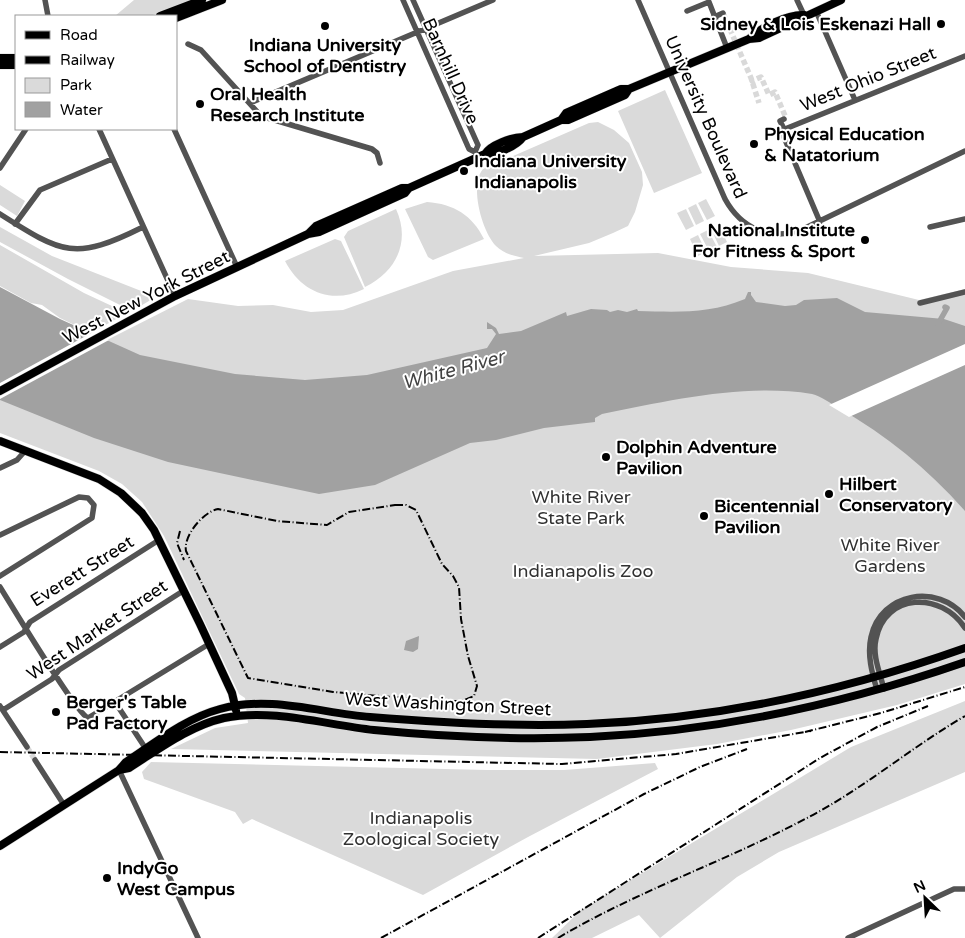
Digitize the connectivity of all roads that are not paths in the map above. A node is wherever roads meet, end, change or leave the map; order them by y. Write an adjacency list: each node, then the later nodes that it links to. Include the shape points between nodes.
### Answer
1 (45, 0): 14 (street)
2 (222, 0): 10 (main road)
3 (403, 0): 20 (street, Barnhill Drive)
4 (412, 0): 19 (street, Barnhill Drive)
5 (494, 0): 19 (street)
6 (638, 0): 28 (street, University Boulevard)
7 (798, 0): 16 (street)
8 (842, 0): 11 (main road, West New York Street)
9 (201, 2): 10 (main road); 15 (main road); 17 (main road)
10 (210, 2)
11 (816, 10): 16 (main road, West New York Street); 29 (street)
12 (687, 11): 22 (street, via 708,2)
13 (723, 13): 18 (street, bridge)
14 (48, 15)
15 (163, 15)
16 (804, 16): 22 (main road, West New York Street, via 759,38)
17 (178, 17)
18 (714, 17)
19 (425, 29): 20 (street); 37 (street, Barnhill Drive, via 478,145)
20 (416, 32): 30 (street); 37 (street, Barnhill Drive, via 469,149)
21 (188, 44): 30 (street, via 201,50)
22 (728, 48): 28 (main road, West New York Street)
23 (965, 56): 29 (street, West Ohio Street)
24 (0, 58): 25 (main road)
25 (15, 58)
26 (0, 65): 27 (main road)
27 (15, 65)
28 (670, 72): 37 (main road, West New York Street, via 629,89 625,95 523,137 491,155); 43 (street, University Boulevard, via 725,199 738,219 760,232 776,234 791,234)
29 (855, 100): 43 (street, West Ohio Street, via 783,132)
30 (250, 103): 39 (street, via 261,116 372,149)
31 (784, 119): 35 (street, bridge, via 780,121)
32 (25, 130): 40 (street)
33 (99, 130): 38 (street)
34 (174, 130): 47 (street)
35 (791, 139)
36 (965, 151): 43 (street, University Boulevard)
37 (479, 155): 47 (main road, West New York Street, via 409,188 405,193)
38 (112, 158): 44 (street, via 38,191); 46 (street)
39 (380, 162)
40 (0, 168)
41 (0, 214): 44 (street)
42 (965, 219): 45 (street)
43 (820, 222)
44 (15, 224): 46 (street, via 51,244 77,250 102,246)
45 (930, 227)
46 (143, 228): 49 (street)
47 (236, 267): 49 (main road, West New York Street)
48 (965, 292): 50 (street)
49 (175, 296): 51 (main road, West New York Street)
50 (920, 303)
51 (0, 391)
52 (0, 441): 53 (main road)
53 (24, 451): 54 (street, via 17,460); 56 (main road, via 90,475 115,488 142,513)
54 (0, 468)
55 (0, 535): 57 (street, via 81,497 94,503 92,518)
56 (159, 540): 59 (main road); 61 (street, Everett Street)
57 (0, 576)
58 (0, 587): 61 (street)
59 (183, 591): 63 (main road); 67 (street, West Market Street)
60 (965, 617): 68 (street, via 950,603 928,596 909,597 891,606 878,618 871,635 869,654)
61 (26, 627): 64 (street, Everett Street); 67 (street)
62 (965, 628): 68 (street, via 954,614 936,604 914,602 901,607 884,620 876,638)
63 (209, 644): 70 (street); 71 (main road)
64 (0, 648)
65 (964, 648): 68 (main road, West Washington Street)
66 (965, 662): 69 (main road, West Washington Street)
67 (56, 674): 70 (street, via 88,718); 72 (street, West Market Street)
68 (877, 676): 69 (street); 71 (main road, West Washington Street, via 742,707 590,724 478,724 369,717 260,703)
69 (880, 689): 73 (main road, West Washington Street, via 723,723 590,737 441,736 266,715)
70 (115, 702): 75 (street)
71 (235, 705): 73 (main road); 75 (main road, West Washington Street, via 199,717)
72 (1, 708): 74 (street)
73 (238, 716): 77 (main road, West Washington Street, via 198,727 129,768)
74 (27, 747)
75 (146, 749): 77 (main road, West Washington Street)
76 (35, 760): 78 (street)
77 (119, 770): 78 (main road, West Washington Street); 81 (street)
78 (64, 805): 79 (main road, West Washington Street)
79 (0, 846)
80 (965, 888): 82 (street, via 954,889)
81 (198, 938)
82 (848, 938)

